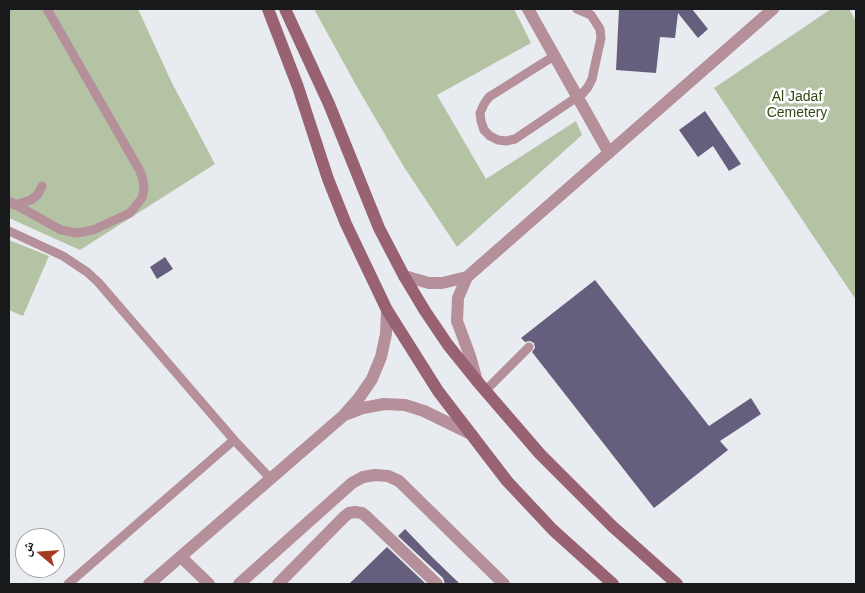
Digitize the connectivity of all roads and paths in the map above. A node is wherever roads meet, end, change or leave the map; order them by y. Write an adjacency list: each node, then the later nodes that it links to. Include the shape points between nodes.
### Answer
1 (47, 9): 11 (lane, via 140,171 144,189 142,198 130,213 77,233 60,230)
2 (268, 9): 15 (street, via 331,188)
3 (285, 9): 13 (street, via 343,136 379,228)
4 (528, 9): 7 (street)
5 (578, 9): 8 (lane, via 597,21 601,38 592,79)
6 (773, 9): 9 (street)
7 (554, 56): 8 (street); 8 (lane, via 489,97 480,112 484,130 498,140 515,139)
8 (577, 98): 9 (street)
9 (609, 153): 14 (street)
10 (42, 186): 11 (lane, via 31,200 23,204)
11 (12, 203)
12 (9, 231): 21 (lane, via 62,256 98,282)
13 (404, 276): 14 (street, via 416,281 442,283); 17 (street, via 448,345)
14 (467, 277): 17 (street, via 458,298 457,321)
15 (387, 310): 19 (street, via 382,357 372,379); 20 (street, via 438,390)
16 (529, 347): 18 (lane)
17 (477, 381): 18 (street)
18 (485, 391): 32 (street, via 576,490)
19 (343, 416): 20 (street, via 384,404 405,405); 22 (street)
20 (471, 434): 31 (street, via 507,482 553,530)
21 (234, 440): 22 (lane); 24 (lane)
22 (270, 478): 23 (street)
23 (181, 557): 25 (street); 26 (street)
24 (68, 584)
25 (150, 584)
26 (209, 584)
27 (239, 584): 30 (street, via 352,483 375,475 399,481)
28 (278, 584): 29 (street, via 344,517 356,512 367,517)
29 (437, 584)
30 (504, 584)
31 (613, 584)
32 (676, 584)

